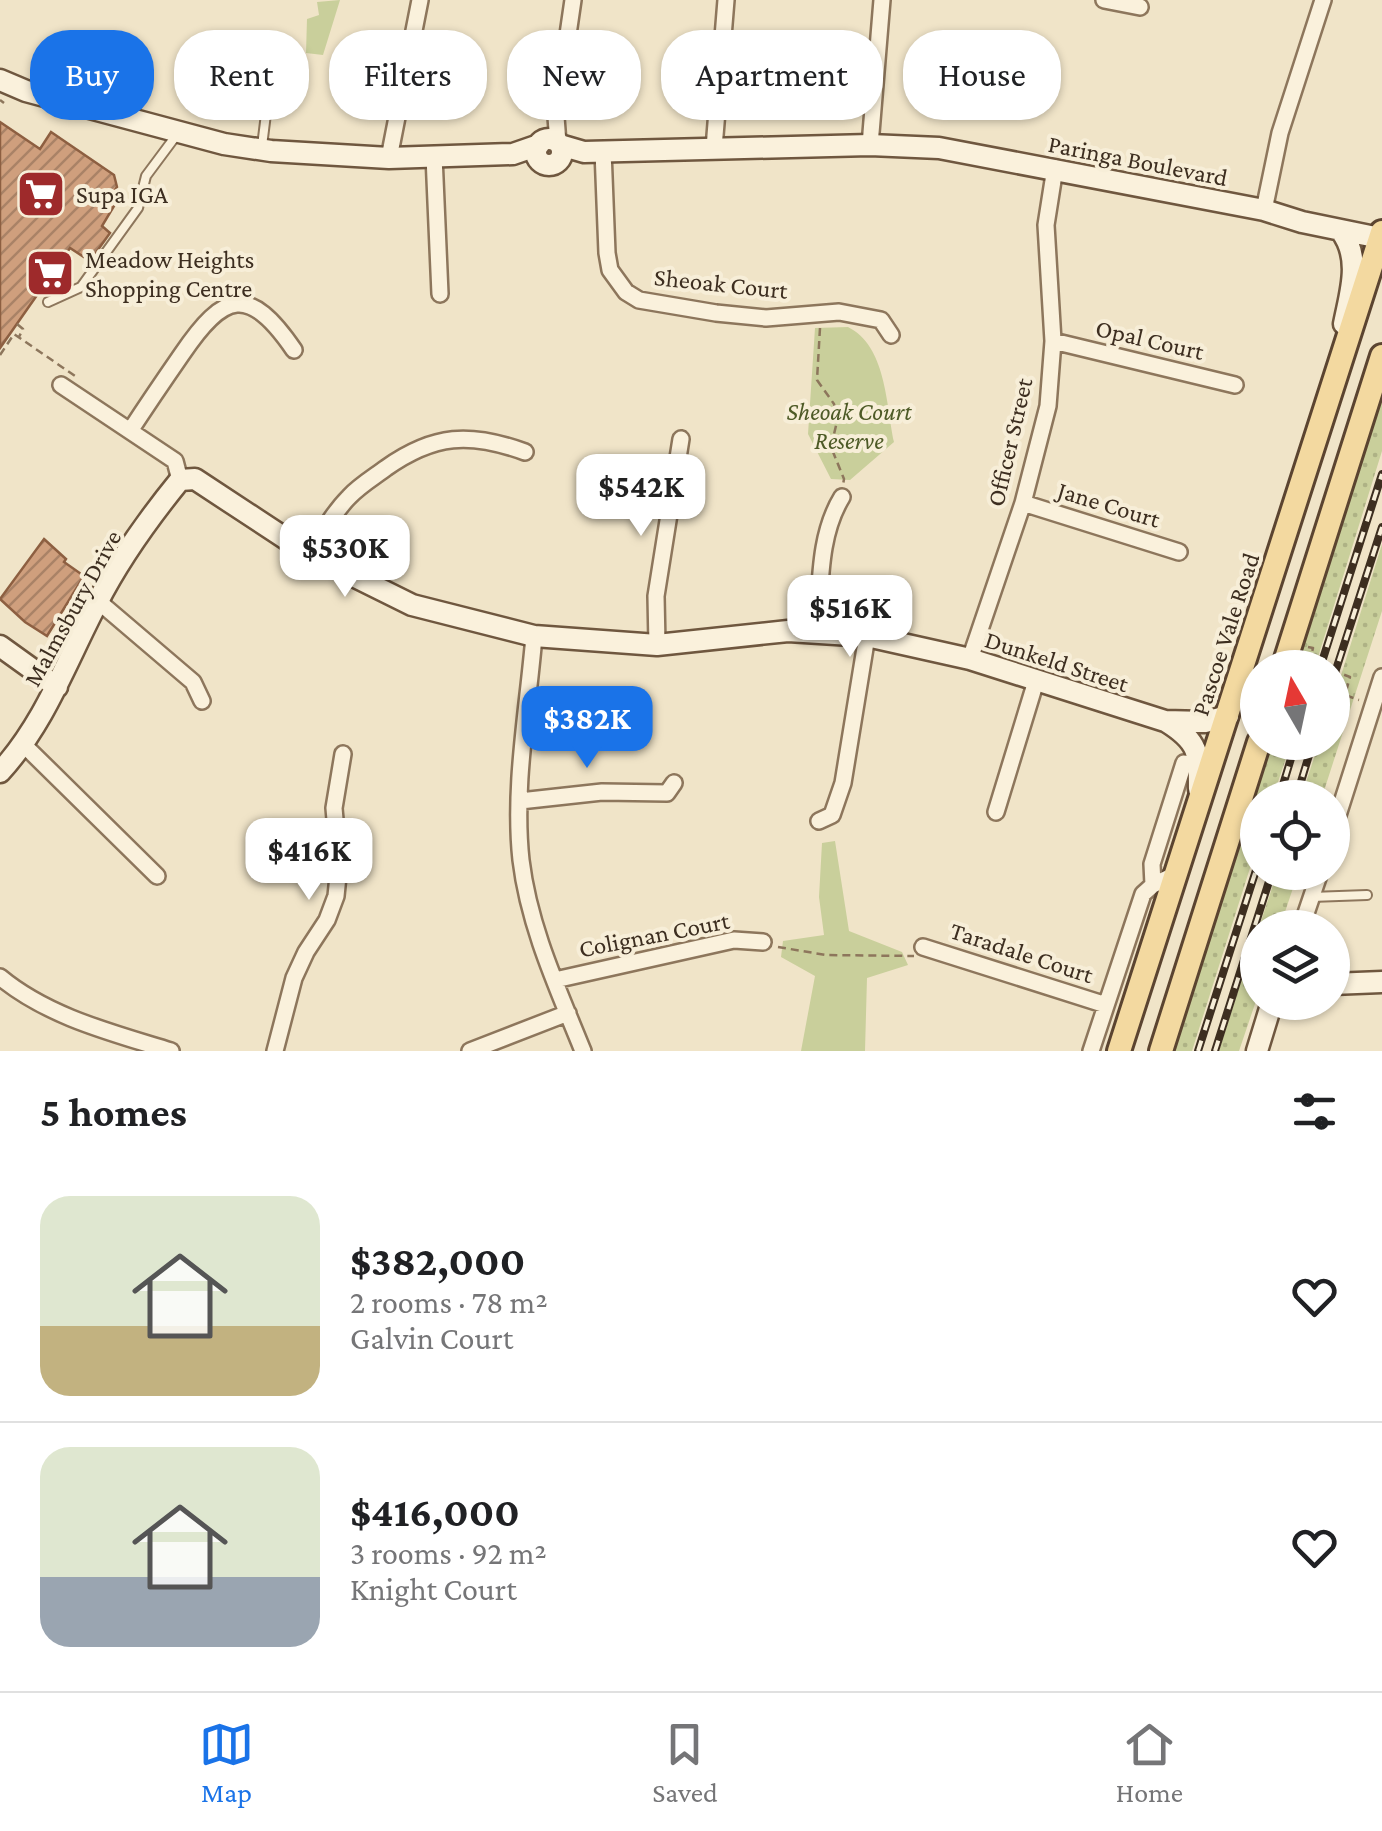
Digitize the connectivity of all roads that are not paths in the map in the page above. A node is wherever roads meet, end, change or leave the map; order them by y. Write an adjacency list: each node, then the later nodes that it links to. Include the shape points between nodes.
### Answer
1 (420, 0): 17 (street)
2 (573, 0): 14 (street)
3 (726, 0): 12 (street)
4 (882, 0): 11 (street)
5 (1104, 0): 7 (street)
6 (1322, 0): 19 (street, via 1280,133)
7 (1143, 9)
8 (1, 90): 10 (street)
9 (265, 120): 13 (lane)
10 (179, 132): 13 (street); 23 (lane, via 146,176 138,208 81,287)
11 (870, 144): 12 (street, Paringa Boulevard); 18 (street, Paringa Boulevard)
12 (714, 148): 15 (street, Paringa Boulevard)
13 (261, 150): 17 (street)
14 (550, 150): 15 (street, Paringa Boulevard); 16 (street)
15 (593, 152): 24 (street, Sheoak Court, via 610,270 639,300 766,318 839,312 881,320)
16 (434, 156): 17 (street); 22 (street)
17 (389, 158)
18 (1055, 168): 19 (street, Paringa Boulevard); 25 (street, Officer Street, via 1046,225)
19 (1264, 210): 20 (street, Paringa Boulevard); 21 (street, Paringa Boulevard, via 1305,210)
20 (1342, 231): 21 (street, Paringa Boulevard); 26 (street, via 1354,272)
21 (1382, 234): 26 (main road, Pascoe Vale Road)
22 (439, 296)
23 (48, 302)
24 (891, 335)
25 (1052, 341): 29 (street, Opal Court); 36 (street, Officer Street, via 1048,406)
26 (1346, 345): 51 (main road, Pascoe Vale Road)
27 (294, 350): 31 (street, via 262,312 236,303 221,308 199,328)
28 (1382, 356): 45 (main road)
29 (1235, 385)
30 (64, 387): 31 (street, Dunkeld Street)
31 (130, 431): 34 (street, Dunkeld Street, via 175,461)
32 (681, 439): 43 (street, via 656,596)
33 (524, 452): 38 (street, via 462,438 409,452 349,496)
34 (188, 480): 38 (street, Dunkeld Street); 39 (street, Malmsbury Drive, via 135,542)
35 (842, 497): 40 (street, via 826,538)
36 (1023, 503): 37 (street, Jane Court); 46 (street, Officer Street)
37 (1180, 552)
38 (309, 554): 41 (street, Dunkeld Street, via 412,605)
39 (98, 601): 49 (street, Malmsbury Drive); 50 (street, via 193,682)
40 (817, 631): 42 (street, Dunkeld Street); 43 (street, Dunkeld Street)
41 (534, 636): 43 (street, Dunkeld Street); 61 (street)
42 (866, 636): 46 (street, Dunkeld Street); 65 (street, via 843,783 832,815)
43 (657, 645)
44 (0, 646): 49 (street)
45 (1290, 650)
46 (970, 659): 48 (street, Dunkeld Street)
47 (1382, 677): 53 (street)
48 (1036, 681): 52 (street, Dunkeld Street); 63 (street)
49 (57, 687): 54 (street, Malmsbury Drive)
50 (202, 701)
51 (1228, 716): 52 (street, Dunkeld Street); 62 (main road, Pascoe Vale Road)
52 (1165, 722): 62 (street, via 1196,748)
53 (1376, 722): 60 (street)
54 (24, 746): 58 (street, Malmsbury Drive); 68 (street)
55 (343, 754): 86 (street, via 334,808 336,896 294,978)
56 (1254, 760): 64 (main road)
57 (1184, 764): 69 (street, via 1152,864)
58 (0, 772)
59 (674, 782): 61 (street, via 667,793)
60 (1350, 788)
61 (520, 801): 76 (street, via 530,909)
62 (1199, 802): 66 (main road, Pascoe Vale Road)
63 (996, 812)
64 (1235, 819): 66 (main road, via 1214,806); 84 (main road)
65 (819, 821)
66 (1188, 837): 67 (main road, Pascoe Vale Road)
67 (1176, 874): 69 (street); 90 (main road, Pascoe Vale Road)
68 (157, 876)
69 (1153, 884): 81 (street, via 1139,902)
70 (1314, 890): 72 (street)
71 (1367, 895): 72 (lane)
72 (1312, 897): 73 (street)
73 (1308, 910)
74 (762, 942): 76 (street, Colignan Court, via 734,940)
75 (929, 949): 81 (street, Taradale Court)
76 (555, 980): 82 (street)
77 (6, 982): 80 (street); 85 (street, via 77,1021)
78 (1382, 982): 79 (street)
79 (1350, 983)
80 (0, 1003)
81 (1106, 1005): 89 (street)
82 (568, 1013): 87 (street); 88 (street)
83 (1266, 1020): 91 (street)
84 (1161, 1050)
85 (171, 1051)
86 (275, 1051)
87 (470, 1051)
88 (583, 1051)
89 (1092, 1051)
90 (1119, 1051)
91 (1256, 1051)

